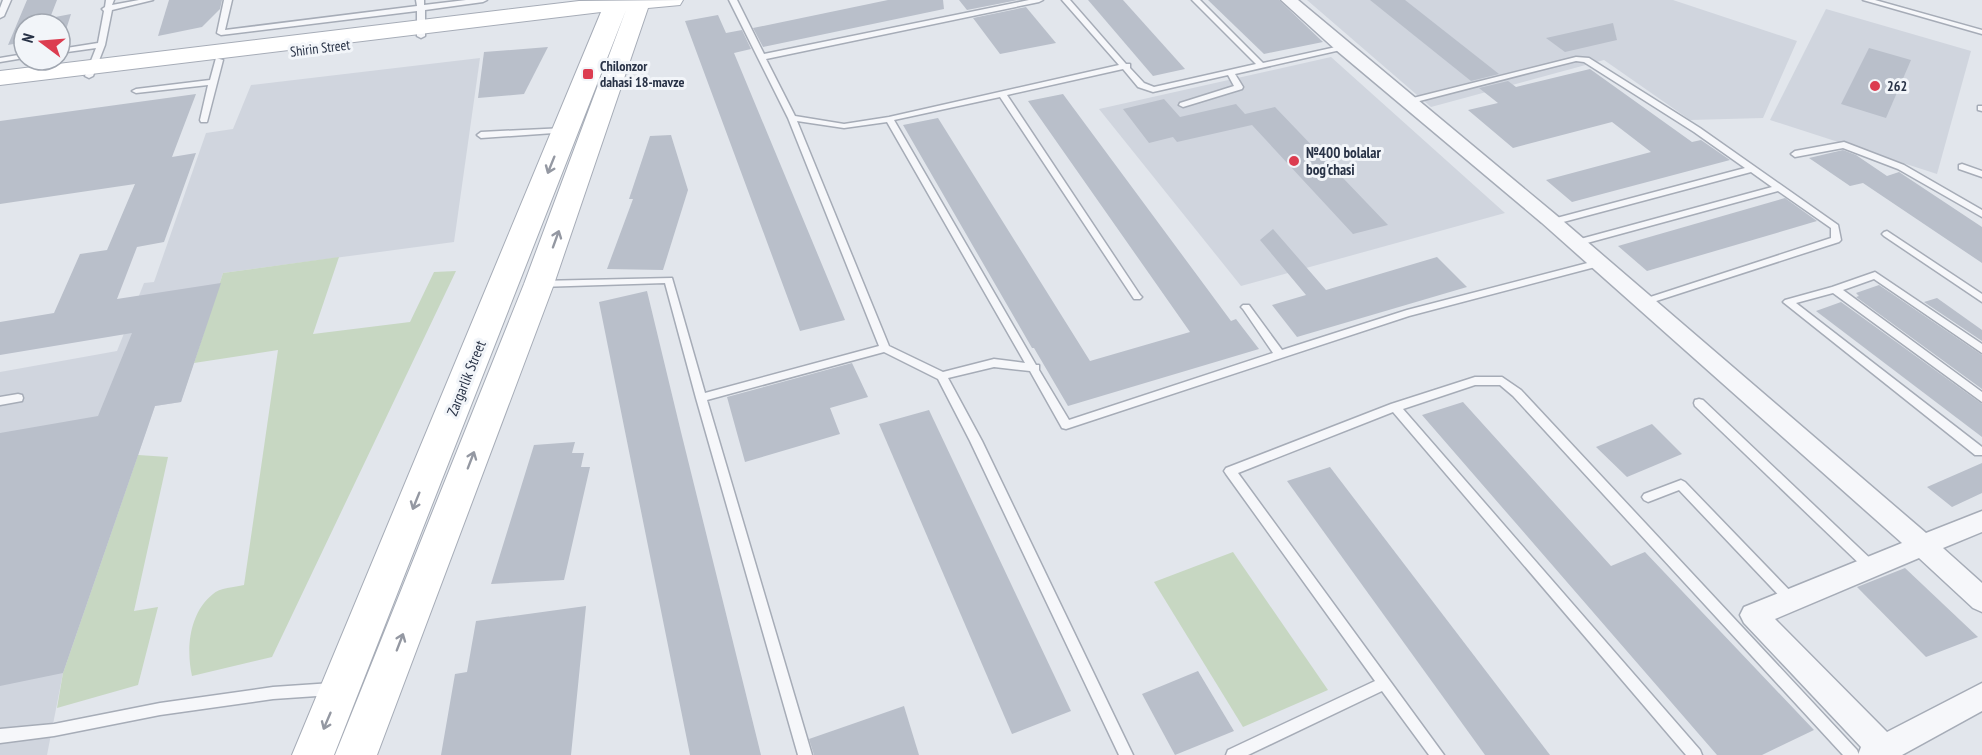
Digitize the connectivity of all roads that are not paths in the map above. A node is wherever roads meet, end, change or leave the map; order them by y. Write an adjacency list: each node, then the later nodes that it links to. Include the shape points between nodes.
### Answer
1 (7, 0): 16 (lane)
2 (110, 0): 15 (lane)
3 (149, 0): 15 (lane)
4 (228, 0): 17 (lane, via 222,33)
5 (483, 0): 17 (lane)
6 (672, 0): 13 (main road)
7 (733, 0): 22 (lane)
8 (1039, 0): 22 (lane)
9 (1066, 0): 23 (lane)
10 (1196, 0): 24 (lane)
11 (1289, 0): 20 (street)
12 (1867, 0): 18 (lane)
13 (625, 4): 14 (main road, Shirin Street); 17 (main road, Shirin Street); 37 (main road, Zargarlik Street); 49 (main road, one-way to 13)
14 (545, 6): 17 (main road, Shirin Street)
15 (106, 9): 19 (lane)
16 (0, 16)
17 (421, 18): 25 (main road, Shirin Street); 26 (main road, Shirin Street)
18 (1982, 32)
19 (101, 45): 21 (lane); 25 (lane)
20 (1342, 47): 24 (lane); 32 (street)
21 (72, 49)
22 (763, 57): 34 (lane)
23 (1127, 66): 27 (lane, via 1141,85 1153,90); 31 (lane)
24 (1262, 66): 27 (lane)
25 (91, 71): 26 (main road, Shirin Street); 28 (main road, Shirin Street); 29 (main road, Shirin Street)
26 (216, 71): 30 (lane); 36 (lane)
27 (1231, 73): 33 (lane, via 1239,87)
28 (0, 78)
29 (0, 87)
30 (136, 91)
31 (1002, 94): 35 (lane); 51 (lane)
32 (1408, 102): 41 (lane, via 1576,59 1586,60); 45 (street)
33 (1183, 105)
34 (792, 118): 35 (lane, via 844,126); 55 (lane)
35 (890, 119): 58 (lane)
36 (204, 120)
37 (566, 130): 38 (lane); 75 (main road, Zargarlik Street, one-way to 75)
38 (481, 135)
39 (1795, 154): 44 (lane, via 1844,145 1901,167)
40 (1962, 167): 42 (lane)
41 (1751, 169): 43 (lane); 45 (lane)
42 (1982, 174)
43 (1778, 188): 47 (lane); 53 (lane, via 1835,227 1836,240)
44 (1982, 214)
45 (1552, 222): 47 (street)
46 (1887, 234): 52 (lane)
47 (1576, 243): 48 (street)
48 (1599, 264): 53 (street); 57 (lane, via 1407,314)
49 (539, 284): 61 (lane, via 669,280); 80 (main road, one-way to 49, via 378,686)
50 (1835, 288): 56 (lane, via 1875,275); 62 (lane); 66 (lane, via 1788,302)
51 (1137, 297)
52 (1982, 299)
53 (1644, 302): 69 (street)
54 (1246, 307): 57 (lane)
55 (885, 348): 59 (lane); 61 (lane)
56 (1982, 349)
57 (1280, 355): 58 (lane, via 1066,425)
58 (1035, 368): 59 (lane, via 994,363)
59 (942, 376): 82 (lane)
60 (18, 398): 63 (lane)
61 (701, 398): 81 (lane)
62 (1982, 398)
63 (0, 401)
64 (1699, 403): 70 (lane)
65 (1395, 407): 73 (lane, via 1475,381 1502,381); 74 (lane, via 1230,471); 85 (lane)
66 (1982, 451)
67 (1648, 497): 71 (lane, via 1681,485)
68 (1982, 521): 69 (street)
69 (1923, 546): 70 (street); 72 (street)
70 (1871, 567): 71 (street)
71 (1791, 600): 73 (street)
72 (1982, 600)
73 (1741, 619): 78 (street); 86 (lane)
74 (1385, 683): 83 (lane); 84 (lane)
75 (346, 688): 77 (lane, via 273,693); 79 (main road, Zargarlik Street, one-way to 79)
76 (1982, 696): 78 (street)
77 (0, 736)
78 (1882, 753)
79 (313, 755)
80 (356, 755)
81 (805, 755)
82 (1126, 755)
83 (1233, 755)
84 (1437, 755)
85 (1695, 755)
86 (1852, 755)

